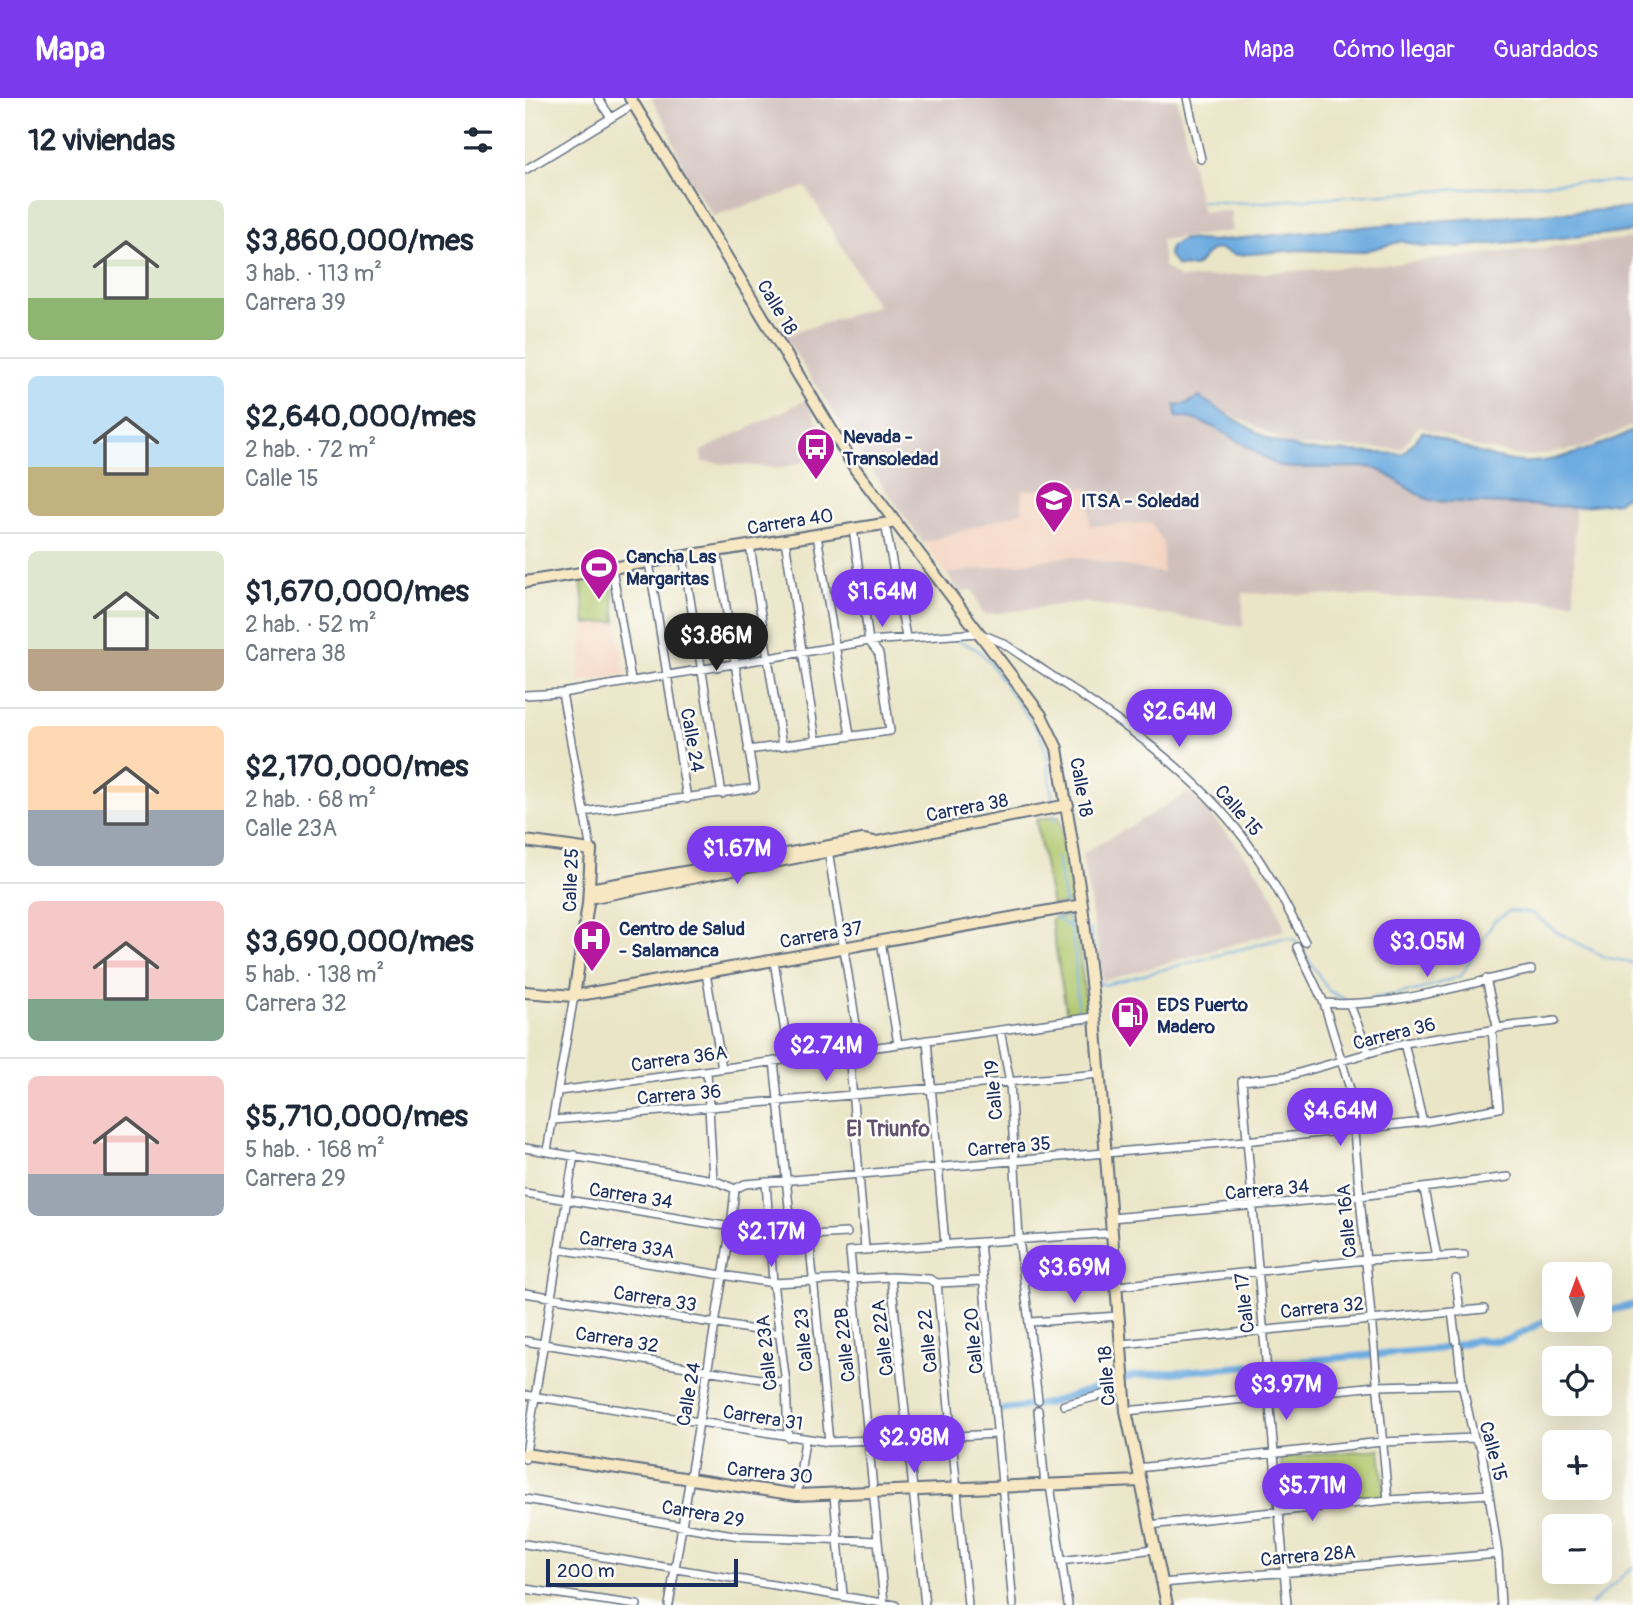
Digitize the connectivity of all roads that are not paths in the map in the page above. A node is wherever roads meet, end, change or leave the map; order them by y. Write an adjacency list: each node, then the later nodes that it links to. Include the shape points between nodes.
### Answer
1 (598, 98): 4 (street)
2 (1187, 98): 5 (street)
3 (632, 101): 4 (street); 7 (street, Calle 18)
4 (611, 118): 6 (street)
5 (1201, 159)
6 (525, 170)
7 (890, 523): 8 (street, Carrera 40); 17 (street, Calle 18); 18 (street)
8 (853, 529): 9 (street, Carrera 40); 19 (street)
9 (817, 535): 10 (street, Carrera 40); 20 (street)
10 (785, 540): 11 (street, Carrera 40); 21 (street)
11 (750, 545): 12 (street, Carrera 40); 22 (street)
12 (717, 551): 13 (street, Carrera 40); 23 (street)
13 (683, 556): 14 (street, Carrera 40); 24 (street)
14 (649, 562): 15 (street, Carrera 40); 25 (street, Calle 24)
15 (612, 568): 16 (street, Carrera 40); 26 (street)
16 (525, 582)
17 (979, 633): 18 (street); 35 (street, Calle 18, via 1050,732 1057,748); 43 (street, Calle 15, via 1003,643 1138,733 1198,786 1257,857)
18 (906, 637): 19 (street)
19 (870, 641): 20 (street); 29 (street, via 879,654 890,731)
20 (836, 648): 21 (street); 29 (street)
21 (803, 654): 22 (street); 30 (street)
22 (769, 659): 23 (street); 31 (street)
23 (734, 663): 24 (street); 32 (street)
24 (701, 669): 25 (street); 33 (street)
25 (666, 675): 26 (street); 34 (street, Calle 24)
26 (632, 680): 27 (street)
27 (562, 693): 28 (street); 36 (street, Calle 25)
28 (525, 695)
29 (850, 735): 30 (street)
30 (816, 741): 31 (street)
31 (782, 746): 32 (street)
32 (748, 750): 33 (street, via 755,789)
33 (722, 794): 34 (street)
34 (687, 799): 36 (street)
35 (1058, 807): 39 (street, Carrera 38); 41 (street, Calle 18)
36 (584, 812): 38 (street, Calle 25)
37 (525, 841): 38 (street)
38 (591, 850): 40 (street, Calle 25)
39 (827, 850): 40 (street, Carrera 38); 45 (street)
40 (589, 894): 51 (street, Calle 25)
41 (1082, 905): 42 (street, Carrera 37); 54 (street, Calle 18)
42 (881, 941): 45 (street, Carrera 37); 60 (street)
43 (1305, 942)
44 (1297, 947): 52 (street, Calle 16A)
45 (845, 948): 46 (street, Carrera 37); 61 (street)
46 (774, 960): 48 (street, Carrera 37); 64 (street)
47 (1531, 970): 49 (street)
48 (706, 973): 51 (street, Carrera 37); 67 (street)
49 (1486, 979): 53 (street, via 1409,998); 56 (street)
50 (525, 992): 51 (street, Carrera 37)
51 (575, 996): 73 (street, Calle 25)
52 (1324, 1003): 53 (street); 66 (street, Calle 16A)
53 (1350, 1005): 63 (street)
54 (1095, 1017): 57 (street, Carrera 36A); 69 (street, Calle 18)
55 (1555, 1021): 56 (street, Carrera 36)
56 (1494, 1028): 59 (street, Carrera 36); 78 (street, Carrera 35, via 1499,1108)
57 (1000, 1030): 58 (street, Carrera 36A); 70 (street, Calle 19)
58 (927, 1040): 60 (street, Carrera 36A); 72 (street)
59 (1404, 1043): 63 (street, Carrera 36); 78 (street)
60 (898, 1044): 61 (street, Carrera 36A)
61 (860, 1049): 62 (street, Carrera 36A)
62 (849, 1051): 64 (street, Carrera 36A); 74 (street)
63 (1369, 1053): 66 (street, Carrera 36)
64 (789, 1059): 65 (street, Carrera 36A)
65 (773, 1061): 67 (street, Carrera 36A); 75 (street)
66 (1343, 1062): 71 (street, Carrera 36); 79 (street, Calle 16A)
67 (722, 1068): 68 (street, Carrera 36A)
68 (706, 1070): 73 (street, Carrera 36A); 76 (street)
69 (1100, 1074): 70 (street, Carrera 36); 83 (street, Calle 18)
70 (1010, 1082): 72 (street, Carrera 36); 85 (street, Calle 19)
71 (1241, 1082): 80 (street, Calle 17)
72 (932, 1088): 74 (street, Carrera 36); 86 (street)
73 (559, 1091): 77 (street, Calle 25)
74 (852, 1095): 75 (street, Carrera 36); 87 (street)
75 (776, 1101): 76 (street, Carrera 36); 90 (street)
76 (710, 1107): 77 (street, Carrera 36); 89 (street)
77 (554, 1120): 82 (street, Calle 25)
78 (1423, 1122): 79 (street, Carrera 35)
79 (1352, 1130): 80 (street, Carrera 35); 95 (street, Calle 16A)
80 (1245, 1142): 83 (street, Carrera 35); 97 (street, Calle 17)
81 (525, 1147): 82 (street)
82 (547, 1151): 84 (street)
83 (1106, 1154): 85 (street, Carrera 35); 98 (street, Calle 18)
84 (574, 1155): 89 (street); 96 (street)
85 (1013, 1161): 86 (street, Carrera 35); 105 (street, Calle 19)
86 (939, 1168): 87 (street, Carrera 35); 107 (street)
87 (857, 1175): 90 (street, Carrera 35); 109 (street)
88 (1508, 1178): 93 (street, Carrera 34)
89 (713, 1180): 92 (street)
90 (786, 1180): 91 (street, Carrera 35); 104 (street, via 792,1236)
91 (766, 1182): 92 (street, Carrera 35); 103 (street, Calle 23A)
92 (735, 1189): 99 (street, Calle 24)
93 (1425, 1189): 95 (street, Carrera 34); 111 (street)
94 (525, 1193): 96 (street, Carrera 34)
95 (1360, 1196): 97 (street, Carrera 34); 112 (street, Calle 16A)
96 (567, 1200): 99 (street, Carrera 34); 108 (street)
97 (1250, 1206): 98 (street, Carrera 34); 113 (street, Calle 17)
98 (1111, 1218): 102 (street, Calle 18)
99 (731, 1227): 114 (street, Calle 24)
100 (742, 1229): 103 (street)
101 (847, 1233): 104 (street)
102 (1113, 1233): 105 (street); 122 (street, Calle 18)
103 (771, 1234): 120 (street, Calle 23A)
104 (809, 1236): 119 (street, Calle 23)
105 (1019, 1238): 106 (street); 129 (street, Calle 19)
106 (979, 1242): 107 (street); 118 (street, Calle 20)
107 (945, 1244): 109 (street)
108 (558, 1249): 114 (street, Carrera 33A); 124 (street)
109 (865, 1249): 116 (street, Calle 22B, via 850,1251)
110 (1464, 1255): 111 (street)
111 (1437, 1257): 112 (street)
112 (1365, 1260): 113 (street); 128 (street, Calle 16A)
113 (1257, 1271): 122 (street); 131 (street, Calle 17)
114 (724, 1275): 120 (street, Carrera 33A); 130 (street, Calle 24)
115 (891, 1277): 116 (street, Carrera 33A); 121 (street, Carrera 33A); 151 (street, Calle 22A)
116 (853, 1278): 119 (street, Carrera 33A); 154 (street, Calle 22B)
117 (1456, 1279): 126 (street, Calle 15)
118 (983, 1281): 121 (street, Carrera 33A); 148 (street, Calle 20)
119 (813, 1282): 120 (street, Carrera 33A); 155 (street, Calle 23)
120 (773, 1283): 132 (street, Calle 23A)
121 (937, 1283): 149 (street, Calle 22)
122 (1117, 1286): 127 (street, Calle 18)
123 (525, 1293): 124 (street, Carrera 33)
124 (550, 1297): 130 (street, Carrera 33); 134 (street)
125 (1484, 1309): 126 (street, Carrera 32)
126 (1456, 1312): 128 (street, Carrera 32); 138 (street, Calle 15)
127 (1119, 1315): 129 (street); 135 (street, Calle 18)
128 (1369, 1318): 131 (street, Carrera 32); 140 (street, Calle 16A)
129 (1030, 1322): 143 (street, Calle 19)
130 (716, 1324): 132 (street, Carrera 33); 136 (street, Calle 24)
131 (1262, 1329): 135 (street, Carrera 32); 142 (street, Calle 17)
132 (780, 1334): 137 (street, Calle 23A)
133 (525, 1340): 134 (street, Carrera 32)
134 (542, 1343): 136 (street, Carrera 32); 141 (street)
135 (1122, 1344): 139 (street, Calle 18)
136 (708, 1369): 137 (street, Carrera 32); 147 (street, Calle 24)
137 (786, 1383): 150 (street, Calle 23A)
138 (1462, 1384): 140 (street); 152 (street, Calle 15)
139 (1124, 1386): 144 (street); 146 (street, Calle 18)
140 (1375, 1386): 142 (street); 156 (street, Calle 16A)
141 (529, 1396): 147 (street, Carrera 31); 158 (street)
142 (1269, 1396): 146 (street); 157 (street, Calle 17)
143 (1038, 1400)
144 (1064, 1405)
145 (1038, 1410): 162 (street)
146 (1126, 1411): 159 (street, Calle 18)
147 (698, 1423): 150 (street, Carrera 31); 160 (street, Calle 24)
148 (998, 1434): 149 (street, Carrera 31); 163 (street, Calle 20)
149 (953, 1436): 151 (street, Carrera 31); 164 (street, Calle 22)
150 (788, 1437): 153 (street, Carrera 31)
151 (909, 1438): 154 (street, Carrera 31); 165 (street, Calle 22A)
152 (1474, 1438): 156 (street); 167 (street, Calle 15, via 1481,1448)
153 (805, 1440): 155 (street, Carrera 31); 168 (street)
154 (869, 1440): 155 (street, Carrera 31); 166 (street, Calle 22B)
155 (829, 1442)
156 (1382, 1442): 157 (street); 171 (street, Calle 16A)
157 (1275, 1454): 159 (street); 172 (street, Calle 17)
158 (525, 1456): 160 (street, Carrera 30)
159 (1136, 1468): 161 (street, Calle 18)
160 (690, 1481): 168 (street, Carrera 30); 174 (street, Calle 24)
161 (1139, 1481): 162 (street, Carrera 30); 173 (street, Calle 18)
162 (1048, 1485): 163 (street, Carrera 30); 180 (street)
163 (1003, 1488): 164 (street, Carrera 30); 193 (street, Calle 20)
164 (957, 1489): 165 (street, Carrera 30); 192 (street, Calle 22)
165 (913, 1491): 166 (street, Carrera 30); 191 (street, Calle 22A)
166 (874, 1493): 169 (street, Carrera 30); 176 (street, Calle 22B)
167 (1489, 1494): 171 (street); 179 (street, Calle 15)
168 (797, 1495): 169 (street, Carrera 30)
169 (834, 1495): 175 (street)
170 (525, 1499): 174 (street, Carrera 29)
171 (1388, 1500): 172 (street)
172 (1277, 1513): 173 (street); 182 (street, Calle 17)
173 (1149, 1525): 178 (street, Calle 18)
174 (682, 1526): 175 (street, Carrera 29, via 740,1536); 181 (street, Calle 24)
175 (838, 1541): 176 (street, Carrera 29); 185 (street)
176 (878, 1541): 187 (street, Calle 22B)
177 (525, 1544): 181 (street)
178 (1154, 1549): 180 (street); 183 (street, Calle 18)
179 (1498, 1554): 182 (street, Carrera 28A); 197 (street, Calle 15)
180 (1061, 1561): 194 (street)
181 (676, 1569): 185 (street); 189 (street, Calle 24)
182 (1284, 1573): 183 (street, Carrera 28A); 196 (street, Calle 17)
183 (1162, 1583): 195 (street, Calle 18)
184 (525, 1589): 188 (street)
185 (843, 1595): 186 (street)
186 (863, 1602): 187 (street)
187 (884, 1603): 190 (street)
188 (637, 1605)
189 (669, 1605)
190 (895, 1605)
191 (925, 1605)
192 (968, 1605)
193 (1013, 1605)
194 (1068, 1605)
195 (1167, 1605)
196 (1287, 1605)
197 (1501, 1605)

